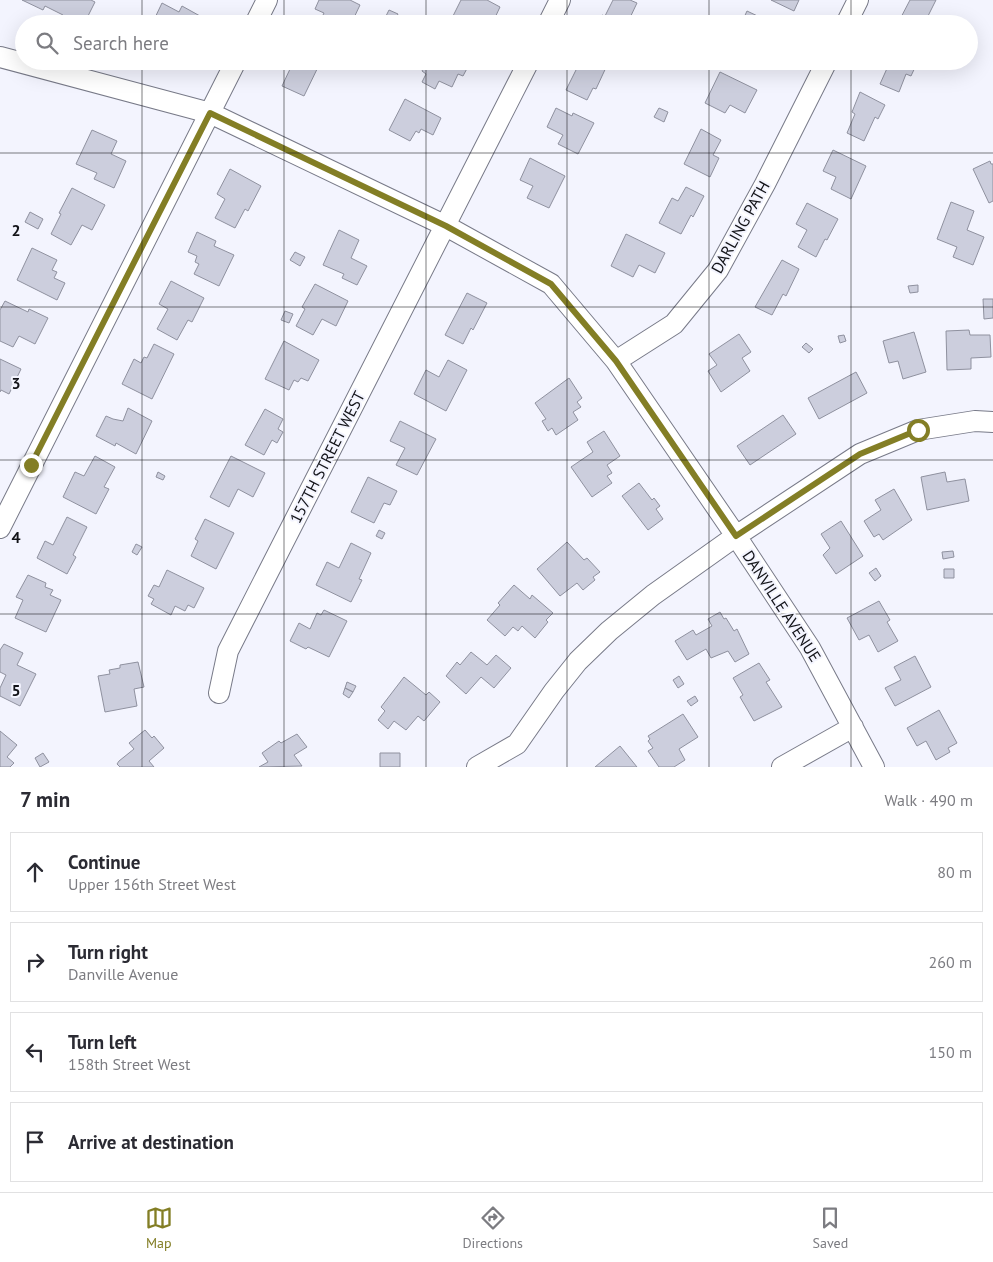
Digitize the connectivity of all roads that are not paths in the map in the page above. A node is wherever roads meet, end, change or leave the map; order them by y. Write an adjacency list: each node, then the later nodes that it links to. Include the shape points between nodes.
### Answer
1 (267, 0): 4 (street)
2 (560, 0): 5 (street)
3 (858, 0): 6 (street)
4 (260, 15)
5 (552, 15)
6 (850, 15)
7 (0, 57): 8 (street, DANVILLE AVENUE)
8 (15, 61)
9 (49, 70): 13 (street, DANVILLE AVENUE)
10 (232, 70): 13 (street)
11 (524, 70): 14 (street, 157TH STREET WEST)
12 (822, 70): 15 (street, DARLING PATH, via 718,270 674,324)
13 (210, 113): 14 (street, DANVILLE AVENUE); 17 (street)
14 (446, 226): 15 (street, DANVILLE AVENUE, via 551,284); 19 (street, 157TH STREET WEST, via 228,651)
15 (616, 361): 18 (street, DANVILLE AVENUE)
16 (993, 422): 18 (street, via 975,420 918,430 860,454)
17 (0, 528)
18 (736, 536): 20 (street, DANVILLE AVENUE, via 810,648); 21 (street, via 609,631 578,661 517,744)
19 (219, 693)
20 (853, 727): 22 (street); 23 (street, DANVILLE AVENUE)
21 (477, 767)
22 (782, 767)
23 (874, 767)

